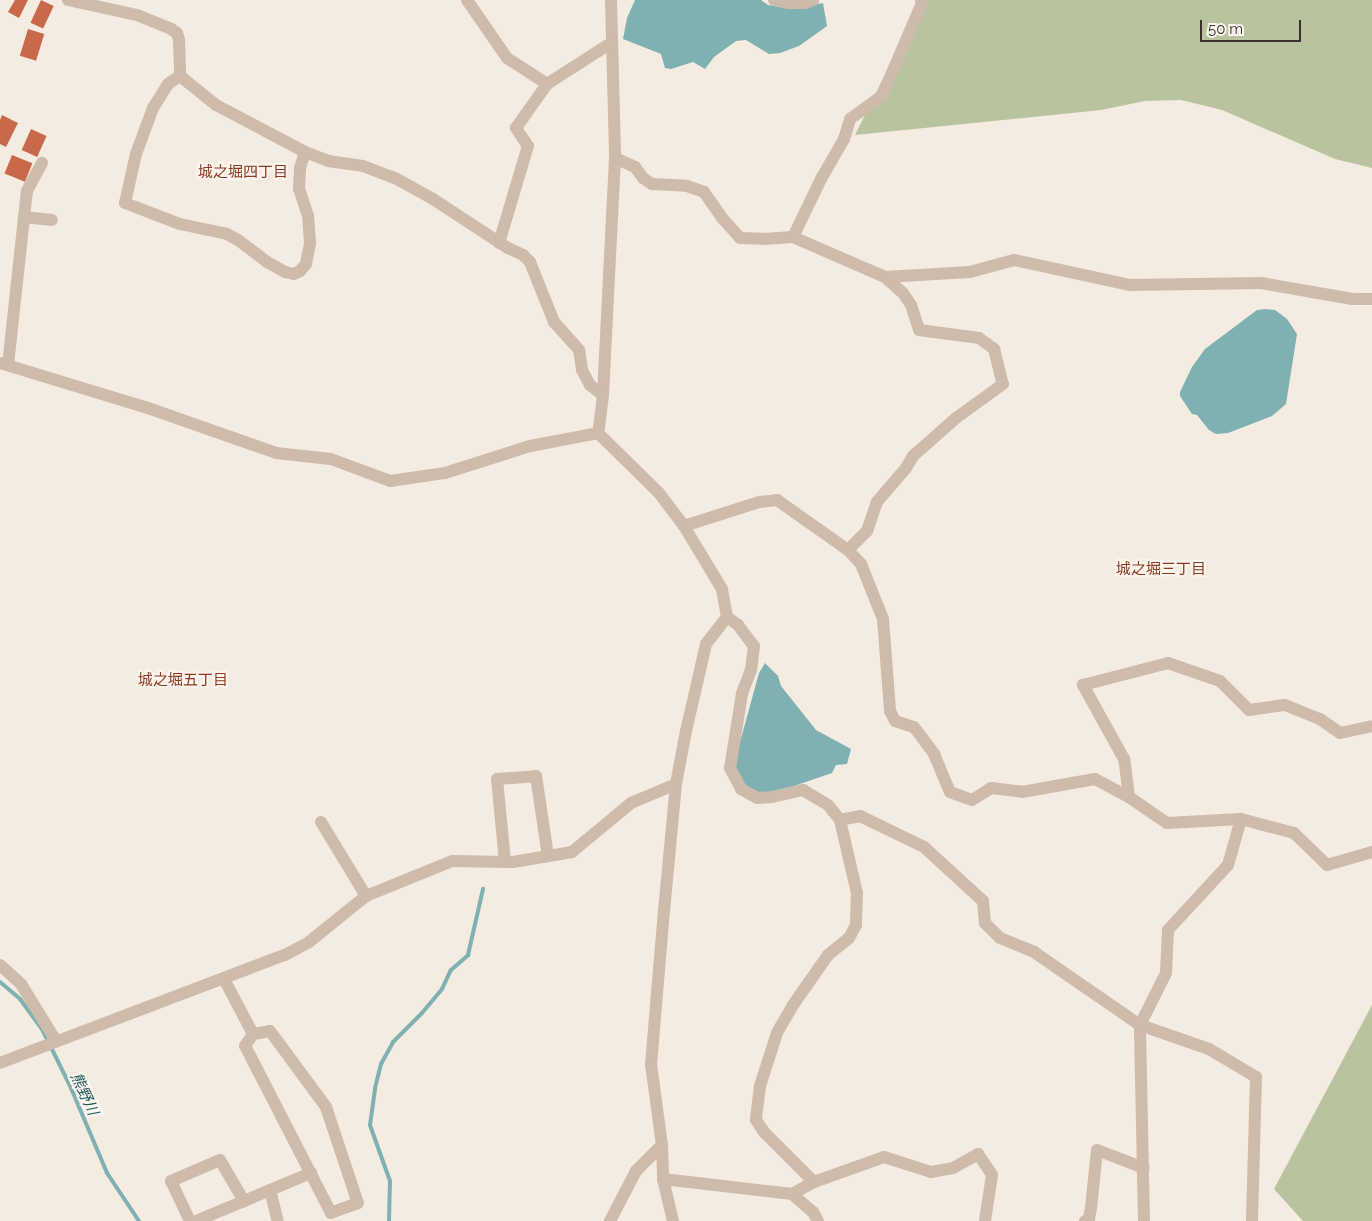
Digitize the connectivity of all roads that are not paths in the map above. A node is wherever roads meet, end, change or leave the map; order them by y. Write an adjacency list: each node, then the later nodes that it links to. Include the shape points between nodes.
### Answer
1 (68, 0): 9 (street, via 137,15 177,33)
2 (467, 0): 10 (street, via 507,58)
3 (623, 0): 7 (street)
4 (774, 0): 5 (street, via 805,3)
5 (812, 0)
6 (921, 0): 16 (street, via 882,96 850,119 844,139)
7 (612, 6): 8 (street)
8 (611, 43): 10 (street); 12 (street)
9 (180, 76): 11 (street, via 227,112); 11 (street, via 168,84 153,108 136,154 125,203 180,224 227,234 267,262 294,274 306,264 310,244 308,216 300,189 300,168)
10 (547, 84): 17 (street, via 516,128 528,146)
11 (305, 152): 17 (street, via 328,162 363,166 395,178)
12 (614, 158): 16 (street, via 635,167 652,184 687,186 704,192 740,238); 21 (street)
13 (42, 163): 14 (street, via 27,191)
14 (24, 217): 15 (street); 20 (street)
15 (52, 220)
16 (794, 237): 18 (street)
17 (499, 243): 21 (street, via 530,262 554,322 579,350 582,370 590,385)
18 (885, 277): 19 (street, via 970,272 1014,260 1130,285 1261,284 1353,299); 24 (street, via 911,305 919,330 979,338 990,344 997,355 1003,384 956,418 913,456 877,502 867,532)
19 (1372, 299)
20 (4, 364): 22 (street, via 145,407 276,453 331,459 390,481 445,473 530,446)
21 (603, 395): 22 (street)
22 (598, 433): 23 (street, via 659,493)
23 (684, 526): 24 (street, via 759,502 776,500); 25 (street, via 722,589)
24 (848, 550): 28 (street, via 861,564 883,620 890,711 895,721 914,727 934,754 950,792 972,800 991,788 1022,792 1095,779)
25 (727, 617): 27 (street, via 706,644); 30 (street, via 738,625 754,646 751,670 742,694 730,768 741,789 757,798 803,790 828,805)
26 (1372, 726): 28 (street, via 1340,733 1320,719 1285,705 1248,710 1220,681 1168,664 1084,685 1124,759)
27 (676, 784): 33 (street, via 632,803 572,852); 42 (street, via 650,1064)
28 (1129, 796): 29 (street, via 1167,823)
29 (1241, 819): 32 (street, via 1294,833 1327,865); 38 (street, via 1228,865 1168,930 1166,973)
30 (840, 820): 38 (street, via 860,816 924,847 983,901 985,923 1000,938 1034,952); 46 (street, via 857,893 856,925 849,938 828,955 777,1033 760,1086 756,1120)
31 (320, 822): 35 (street)
32 (1372, 852)
33 (548, 856): 34 (street); 34 (street, via 536,776 497,778)
34 (505, 862): 35 (street, via 452,861)
35 (366, 896): 37 (street, via 309,942 286,955)
36 (0, 965): 40 (street, via 20,984)
37 (224, 978): 39 (street); 40 (street)
38 (1140, 1025): 43 (street); 59 (street, via 1209,1049 1256,1077)
39 (253, 1034): 44 (street, via 245,1046); 44 (street, via 270,1031 326,1107 358,1203 332,1213)
40 (56, 1041): 41 (street)
41 (0, 1063)
42 (662, 1145): 45 (street); 53 (street, via 636,1171)
43 (1144, 1168): 57 (street, via 1097,1150 1091,1208); 58 (street)
44 (311, 1174): 47 (street)
45 (663, 1179): 48 (street); 54 (street)
46 (814, 1182): 48 (street); 56 (street, via 884,1157 931,1172 953,1168 978,1154 992,1175)
47 (270, 1190): 49 (street); 52 (street)
48 (792, 1194): 55 (street, via 813,1212)
49 (244, 1201): 50 (street, via 220,1160 171,1182); 51 (street)
50 (190, 1221)
51 (196, 1221)
52 (278, 1221)
53 (610, 1221)
54 (674, 1221)
55 (818, 1221)
56 (985, 1221)
57 (1085, 1221)
58 (1144, 1221)
59 (1252, 1221)

